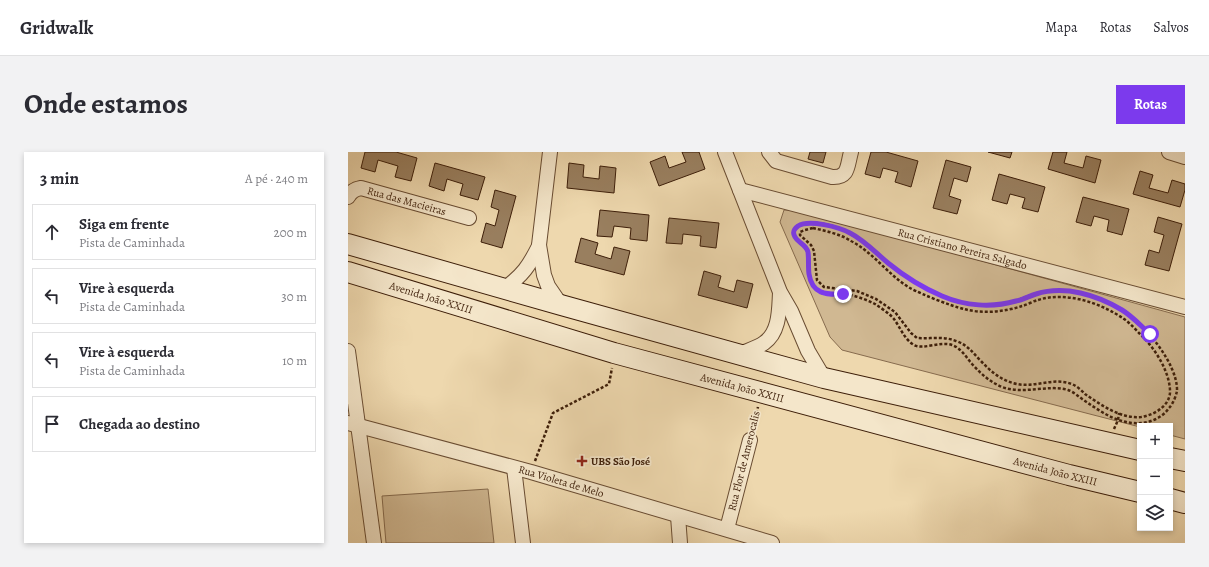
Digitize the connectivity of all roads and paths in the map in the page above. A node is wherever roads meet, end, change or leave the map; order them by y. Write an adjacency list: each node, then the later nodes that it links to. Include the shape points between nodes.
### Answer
1 (550, 152): 11 (street)
2 (725, 152): 7 (street)
3 (769, 152): 4 (street, via 776,161 837,178 845,174)
4 (851, 152)
5 (1169, 152): 6 (street)
6 (1185, 157)
7 (740, 190): 15 (street); 18 (street, Rua Cristiano Pereira Salgado)
8 (348, 197): 9 (street, Rua das Macieiras, via 355,189 361,188)
9 (468, 218)
10 (348, 244): 14 (main road)
11 (539, 245): 14 (street, via 526,271); 17 (street, via 544,275)
12 (348, 272): 20 (main road, Avenida João XXIII)
13 (824, 287): 13 (path, via 817,280 814,251 800,235 800,232 805,230 813,228 851,241 911,288 965,309 984,312 1004,310 1021,307 1040,299 1058,297 1088,302 1124,319 1147,341 1162,362 1170,383 1170,393 1166,403 1155,413 1130,417 1110,409 1074,385 1051,381 1019,384 1004,380 991,372 970,348 957,341 945,338 917,338 910,333 895,312 876,299 857,291)
14 (504, 289): 17 (main road)
15 (780, 292): 21 (street, via 779,317 774,332 765,342); 22 (street)
16 (827, 295): 16 (path, via 855,296 872,303 893,317 914,345 950,344 962,351 987,379 1004,388 1071,391 1103,413 1123,421 1141,423 1156,420 1168,411 1177,392 1175,378 1164,353 1150,334 1124,311 1102,300 1071,291 1056,291 1036,294 1001,305 966,304 914,282 850,233 821,225 802,224 793,231 794,235 808,252 810,280 816,288)
17 (561, 306): 21 (main road, via 630,323)
18 (1185, 307)
19 (348, 351): 24 (street)
20 (614, 353): 23 (main road, Avenida João XXIII); 30 (path, via 609,384 553,413)
21 (738, 355): 22 (main road)
22 (824, 378): 26 (main road)
23 (762, 393): 25 (path, Rua Flor de Amerocalis); 31 (main road, Avenida João XXIII)
24 (353, 424): 29 (street, Rua Violeta de Melo); 36 (street)
25 (750, 440): 35 (street, Rua Flor de Amerocalis)
26 (1137, 449)
27 (1173, 459): 28 (main road)
28 (1185, 461)
29 (514, 468): 30 (street, Rua Violeta de Melo); 37 (street)
30 (531, 472): 34 (street, Rua Violeta de Melo)
31 (1137, 491)
32 (1173, 500): 33 (main road)
33 (1185, 503)
34 (678, 516): 35 (street, Rua Violeta de Melo); 38 (street)
35 (727, 530): 39 (street, Rua Violeta de Melo)
36 (374, 543)
37 (523, 543)
38 (680, 543)
39 (772, 543)

